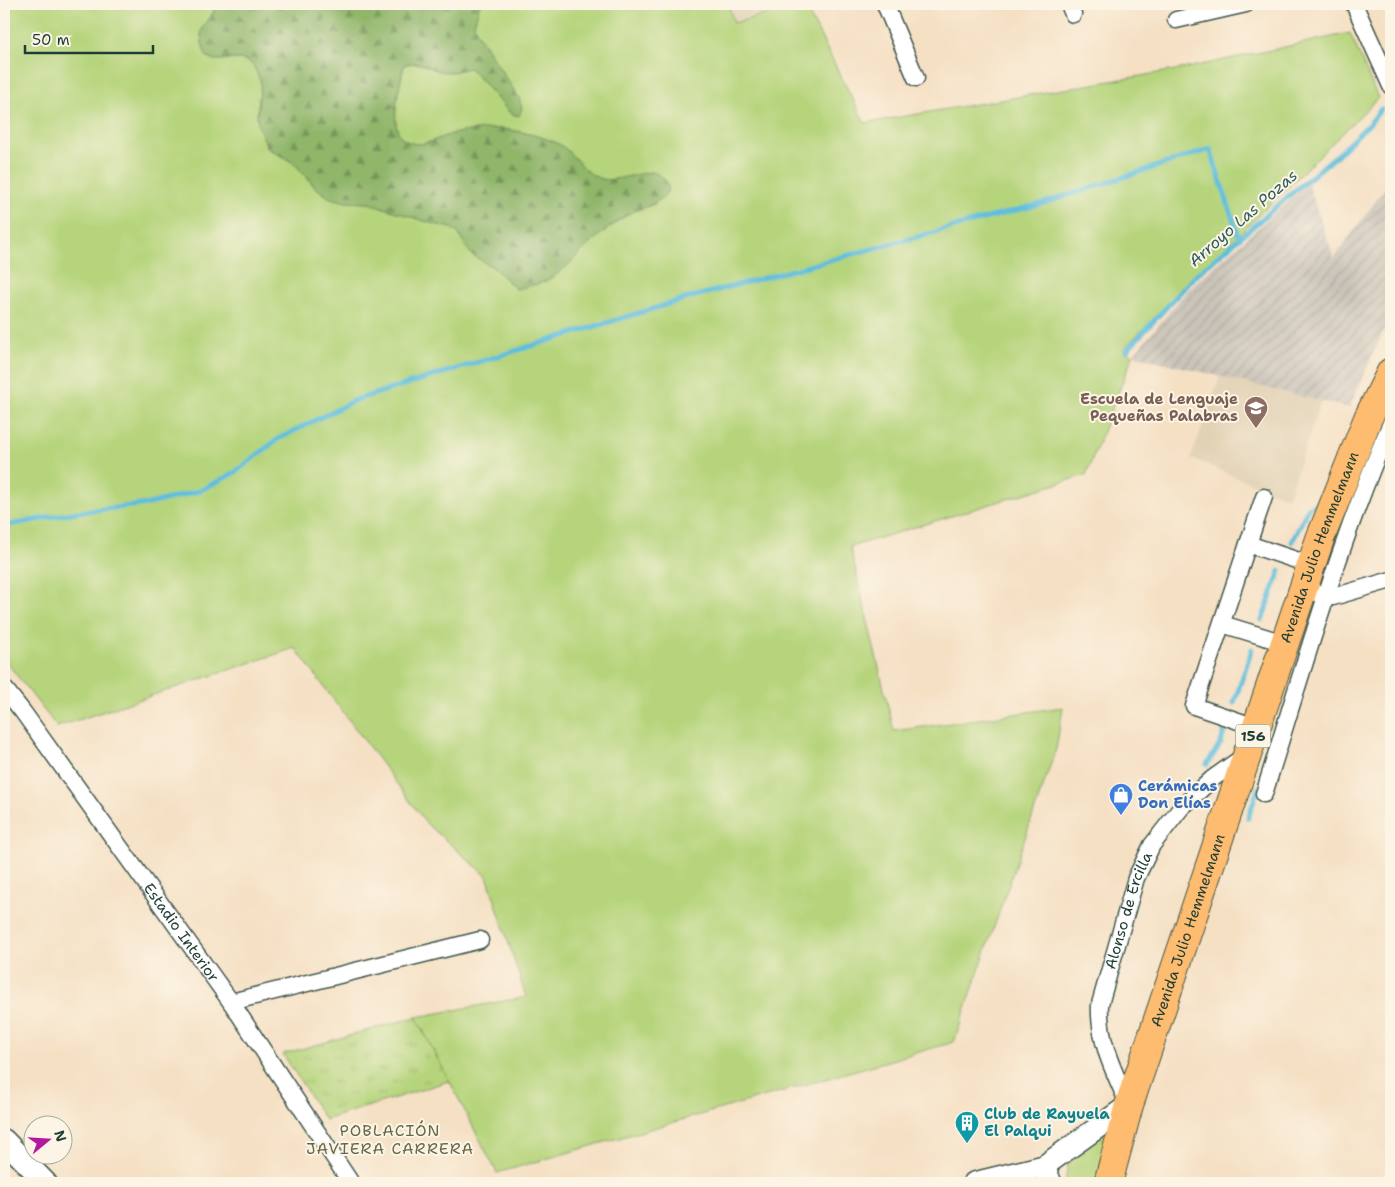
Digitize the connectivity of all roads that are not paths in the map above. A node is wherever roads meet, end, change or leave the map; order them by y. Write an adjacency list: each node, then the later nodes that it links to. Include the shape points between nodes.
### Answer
1 (885, 4): 5 (street)
2 (1246, 4): 4 (street)
3 (1354, 4): 6 (street)
4 (1176, 20)
5 (916, 78)
6 (1391, 86)
7 (1391, 372): 12 (highway, Avenida Julio Hemmelmann / 156, via 1368,418)
8 (1391, 423): 12 (street, via 1356,509)
9 (1264, 497): 10 (street)
10 (1248, 544): 12 (street); 13 (street)
11 (1391, 580): 12 (street, via 1333,597)
12 (1313, 584): 14 (highway, Avenida Julio Hemmelmann / 156); 18 (street)
13 (1222, 624): 14 (street); 16 (street, via 1194,706)
14 (1284, 643): 16 (highway, Avenida Julio Hemmelmann / 156)
15 (4, 688): 20 (street, Estadio Interior)
16 (1256, 727): 17 (highway, Avenida Julio Hemmelmann / 156)
17 (1247, 754): 21 (highway, Avenida Julio Hemmelmann / 156); 21 (street, Alonso de Ercilla, via 1212,779 1181,808 1152,844 1136,878 1100,1004 1099,1020 1109,1061)
18 (1264, 794)
19 (480, 940): 20 (street)
20 (231, 1002): 25 (street, Estadio Interior)
21 (1129, 1105): 23 (street); 27 (highway, Avenida Julio Hemmelmann / 156)
22 (4, 1140): 24 (street)
23 (1047, 1175): 26 (street)
24 (46, 1183)
25 (351, 1183)
26 (974, 1183)
27 (1108, 1183)

